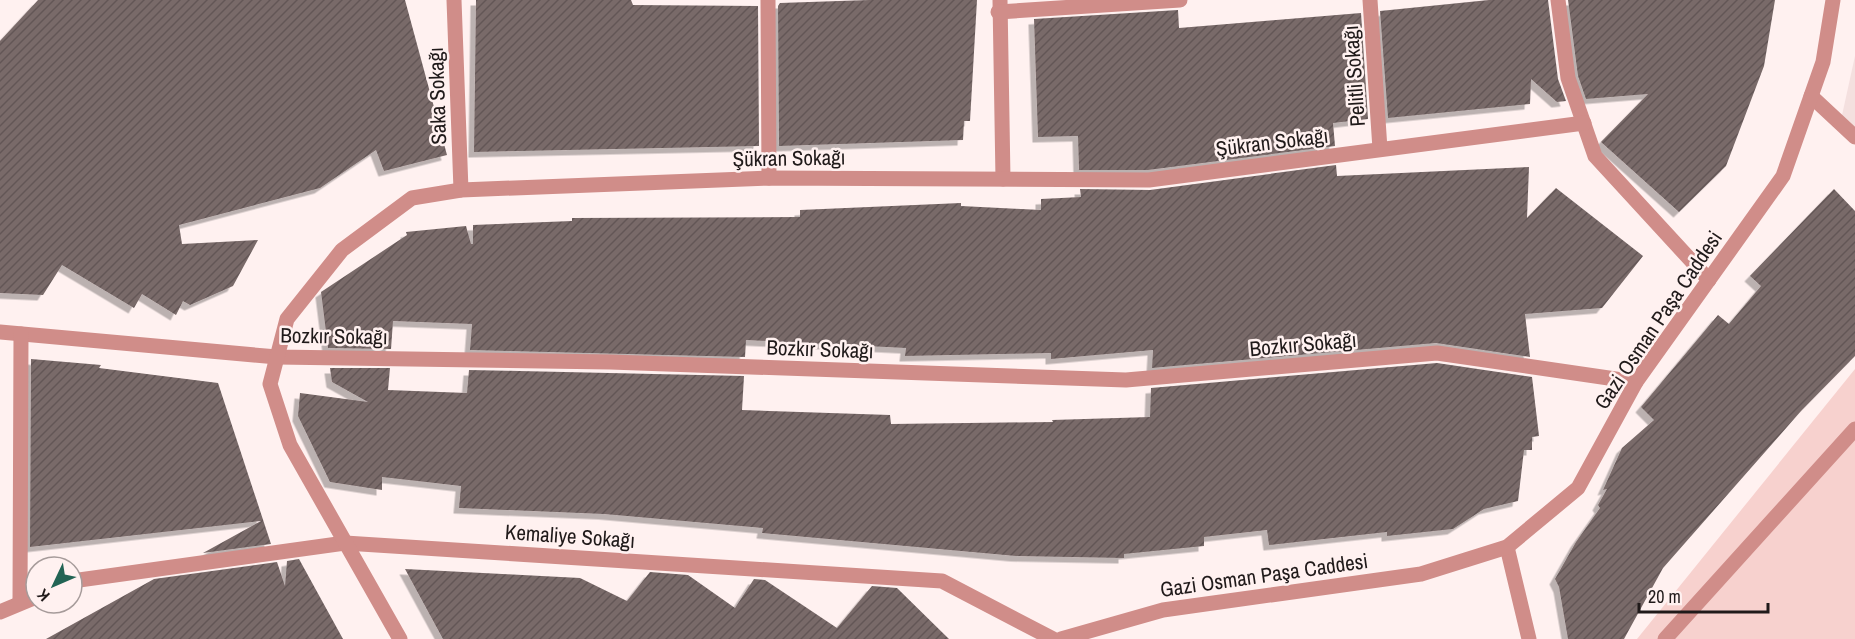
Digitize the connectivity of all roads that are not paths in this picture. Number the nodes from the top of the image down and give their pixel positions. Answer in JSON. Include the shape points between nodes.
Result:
{"nodes":[{"id":1,"x":454,"y":0,"type":"edge"},
{"id":2,"x":768,"y":0,"type":"edge"},
{"id":3,"x":1180,"y":0,"type":"edge"},
{"id":4,"x":1370,"y":0,"type":"edge"},
{"id":5,"x":1558,"y":0,"type":"edge"},
{"id":6,"x":1833,"y":0,"type":"edge"},
{"id":7,"x":999,"y":6,"type":"edge"},
{"id":8,"x":1811,"y":96,"type":"junction"},
{"id":9,"x":1584,"y":123,"type":"junction"},
{"id":10,"x":1855,"y":137,"type":"edge"},
{"id":11,"x":1380,"y":149,"type":"junction"},
{"id":12,"x":768,"y":178,"type":"junction"},
{"id":13,"x":1004,"y":179,"type":"junction"},
{"id":14,"x":461,"y":190,"type":"junction"},
{"id":15,"x":1709,"y":280,"type":"junction"},
{"id":16,"x":0,"y":332,"type":"edge"},
{"id":17,"x":21,"y":334,"type":"junction"},
{"id":18,"x":278,"y":357,"type":"junction"},
{"id":19,"x":1636,"y":382,"type":"junction"},
{"id":20,"x":1855,"y":429,"type":"edge"},
{"id":21,"x":345,"y":543,"type":"junction"},
{"id":22,"x":1507,"y":547,"type":"junction"},
{"id":23,"x":84,"y":579,"type":"edge"},
{"id":24,"x":24,"y":602,"type":"edge"},
{"id":25,"x":21,"y":603,"type":"junction"},
{"id":26,"x":0,"y":612,"type":"edge"},
{"id":27,"x":400,"y":639,"type":"edge"},
{"id":28,"x":1053,"y":639,"type":"edge"},
{"id":29,"x":1061,"y":639,"type":"edge"},
{"id":30,"x":1529,"y":639,"type":"edge"},
{"id":31,"x":1665,"y":639,"type":"edge"}],
"edges":[{"from":1,"to":14,"type":"street","name":"Saka Sokağı"},
{"from":2,"to":12,"type":"street"},
{"from":3,"to":7,"type":"street"},
{"from":4,"to":11,"type":"street","name":"Pelitli Sokağı"},
{"from":5,"to":9,"type":"street","via":[[1568,78]]},
{"from":6,"to":8,"type":"street","name":"Gazi Osman Paşa Caddesi","via":[[1823,62]]},
{"from":7,"to":13,"type":"street"},
{"from":8,"to":10,"type":"street"},
{"from":8,"to":15,"type":"street","name":"Gazi Osman Paşa Caddesi","via":[[1783,176]]},
{"from":9,"to":11,"type":"street","name":"Şükran Sokağı"},
{"from":9,"to":15,"type":"street","via":[[1595,156]]},
{"from":11,"to":13,"type":"street","name":"Şükran Sokağı","via":[[1149,180]]},
{"from":12,"to":13,"type":"street","name":"Şükran Sokağı"},
{"from":12,"to":14,"type":"street","name":"Şükran Sokağı"},
{"from":14,"to":18,"type":"street","name":"Şükran Sokağı","via":[[412,198],[342,250],[287,319]]},
{"from":15,"to":19,"type":"street","name":"Gazi Osman Paşa Caddesi"},
{"from":16,"to":17,"type":"street","name":"Bozkır Sokağı"},
{"from":17,"to":18,"type":"street","name":"Bozkır Sokağı"},
{"from":17,"to":25,"type":"street"},
{"from":18,"to":19,"type":"street","name":"Bozkır Sokağı","via":[[610,362],[1126,380],[1437,353]]},
{"from":18,"to":21,"type":"street","name":"Şükran Sokağı","via":[[270,384],[290,446]]},
{"from":19,"to":22,"type":"street","name":"Gazi Osman Paşa Caddesi","via":[[1578,488]]},
{"from":20,"to":31,"type":"street"},
{"from":21,"to":23,"type":"street","name":"Kemaliye Sokağı"},
{"from":21,"to":27,"type":"street","name":"Şükran Sokağı"},
{"from":21,"to":28,"type":"street","name":"Kemaliye Sokağı","via":[[942,581]]},
{"from":22,"to":29,"type":"street","name":"Gazi Osman Paşa Caddesi","via":[[1421,574],[1163,610]]},
{"from":22,"to":30,"type":"street"},
{"from":24,"to":25,"type":"street"},
{"from":25,"to":26,"type":"street"}]}
